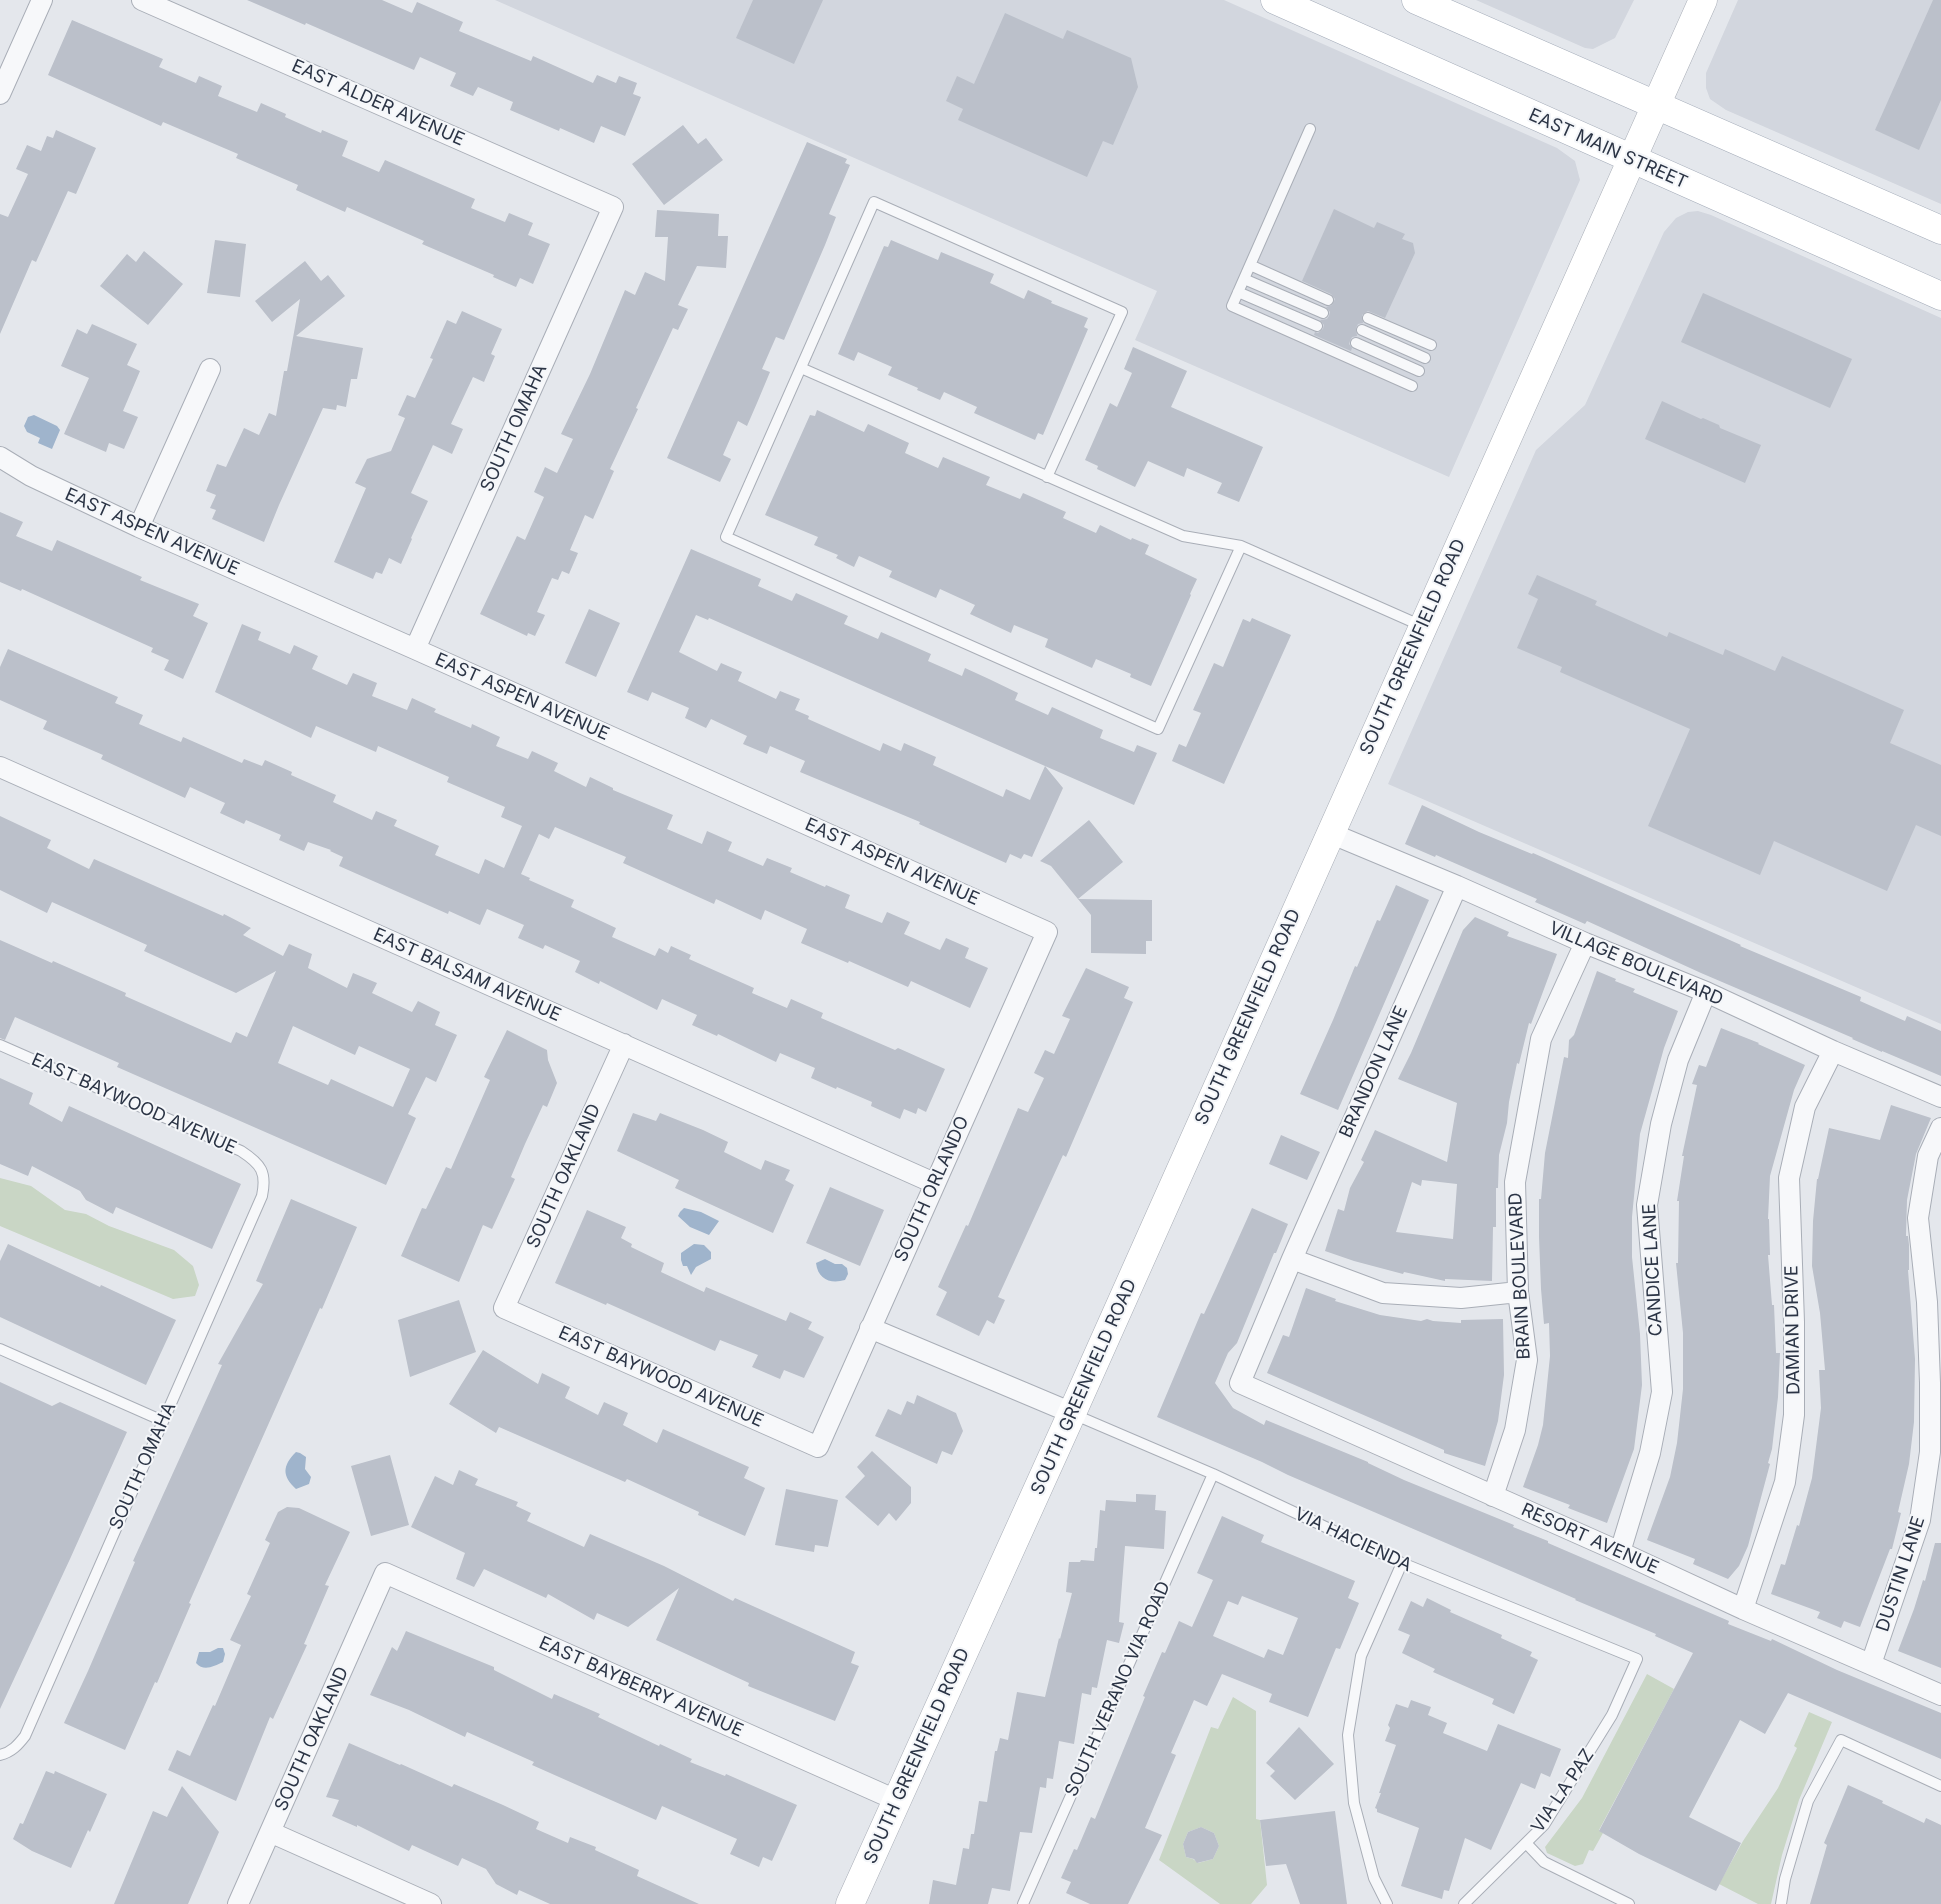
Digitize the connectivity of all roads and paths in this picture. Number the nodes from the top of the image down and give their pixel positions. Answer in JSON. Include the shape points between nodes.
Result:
{"nodes":[{"id":1,"x":42,"y":0,"type":"edge"},
{"id":2,"x":142,"y":0,"type":"edge"},
{"id":3,"x":1275,"y":0,"type":"edge"},
{"id":4,"x":1416,"y":0,"type":"edge"},
{"id":5,"x":1703,"y":0,"type":"edge"},
{"id":6,"x":0,"y":94,"type":"edge"},
{"id":7,"x":1650,"y":117,"type":"junction"},
{"id":8,"x":1310,"y":129,"type":"dead end"},
{"id":9,"x":1631,"y":159,"type":"junction"},
{"id":10,"x":613,"y":207,"type":"joint"},
{"id":11,"x":1941,"y":230,"type":"edge"},
{"id":12,"x":1250,"y":266,"type":"junction"},
{"id":13,"x":1244,"y":279,"type":"junction"},
{"id":14,"x":1238,"y":292,"type":"junction"},
{"id":15,"x":1941,"y":296,"type":"edge"},
{"id":16,"x":1328,"y":300,"type":"dead end"},
{"id":17,"x":1323,"y":313,"type":"dead end"},
{"id":18,"x":1368,"y":318,"type":"dead end"},
{"id":19,"x":1317,"y":326,"type":"dead end"},
{"id":20,"x":1362,"y":330,"type":"dead end"},
{"id":21,"x":1356,"y":343,"type":"dead end"},
{"id":22,"x":1431,"y":345,"type":"dead end"},
{"id":23,"x":1425,"y":358,"type":"dead end"},
{"id":24,"x":801,"y":368,"type":"junction"},
{"id":25,"x":210,"y":369,"type":"dead end"},
{"id":26,"x":1419,"y":370,"type":"dead end"},
{"id":27,"x":1412,"y":386,"type":"dead end"},
{"id":28,"x":0,"y":457,"type":"edge"},
{"id":29,"x":1047,"y":476,"type":"junction"},
{"id":30,"x":139,"y":527,"type":"junction"},
{"id":31,"x":1241,"y":546,"type":"junction"},
{"id":32,"x":1422,"y":626,"type":"junction"},
{"id":33,"x":415,"y":648,"type":"junction"},
{"id":34,"x":0,"y":767,"type":"edge"},
{"id":35,"x":1330,"y":832,"type":"junction"},
{"id":36,"x":1457,"y":886,"type":"junction"},
{"id":37,"x":1047,"y":932,"type":"joint"},
{"id":38,"x":1585,"y":943,"type":"junction"},
{"id":39,"x":1706,"y":992,"type":"junction"},
{"id":40,"x":624,"y":1044,"type":"junction"},
{"id":41,"x":0,"y":1045,"type":"edge"},
{"id":42,"x":1832,"y":1051,"type":"junction"},
{"id":43,"x":1941,"y":1097,"type":"edge"},
{"id":44,"x":1941,"y":1128,"type":"edge"},
{"id":45,"x":262,"y":1170,"type":"joint"},
{"id":46,"x":934,"y":1183,"type":"junction"},
{"id":47,"x":1292,"y":1259,"type":"junction"},
{"id":48,"x":1518,"y":1292,"type":"junction"},
{"id":49,"x":1934,"y":1301,"type":"edge"},
{"id":50,"x":504,"y":1308,"type":"joint"},
{"id":51,"x":870,"y":1328,"type":"junction"},
{"id":52,"x":0,"y":1349,"type":"edge"},
{"id":53,"x":1240,"y":1383,"type":"joint"},
{"id":54,"x":1072,"y":1413,"type":"junction"},
{"id":55,"x":163,"y":1421,"type":"junction"},
{"id":56,"x":818,"y":1447,"type":"joint"},
{"id":57,"x":1213,"y":1474,"type":"junction"},
{"id":58,"x":1493,"y":1496,"type":"junction"},
{"id":59,"x":1620,"y":1552,"type":"junction"},
{"id":60,"x":1402,"y":1563,"type":"junction"},
{"id":61,"x":385,"y":1574,"type":"joint"},
{"id":62,"x":1743,"y":1609,"type":"junction"},
{"id":63,"x":1637,"y":1659,"type":"joint"},
{"id":64,"x":1871,"y":1664,"type":"junction"},
{"id":65,"x":1941,"y":1695,"type":"edge"},
{"id":66,"x":3,"y":1754,"type":"edge"},
{"id":67,"x":1941,"y":1786,"type":"edge"},
{"id":68,"x":896,"y":1800,"type":"junction"},
{"id":69,"x":270,"y":1832,"type":"junction"},
{"id":70,"x":1526,"y":1843,"type":"junction"},
{"id":71,"x":238,"y":1904,"type":"edge"},
{"id":72,"x":431,"y":1904,"type":"edge"},
{"id":73,"x":850,"y":1904,"type":"edge"},
{"id":74,"x":1024,"y":1904,"type":"edge"},
{"id":75,"x":1388,"y":1904,"type":"edge"},
{"id":76,"x":1464,"y":1904,"type":"edge"},
{"id":77,"x":1629,"y":1904,"type":"edge"},
{"id":78,"x":1781,"y":1904,"type":"edge"}],
"edges":[{"from":1,"to":6,"type":"street"},
{"from":2,"to":10,"type":"street","name":"EAST ALDER AVENUE"},
{"from":3,"to":9,"type":"main road","name":"EAST MAIN STREET"},
{"from":4,"to":7,"type":"main road"},
{"from":5,"to":7,"type":"main road","name":"SOUTH GREENFIELD ROAD"},
{"from":7,"to":9,"type":"main road","name":"SOUTH GREENFIELD ROAD"},
{"from":7,"to":11,"type":"main road"},
{"from":8,"to":12,"type":"lane"},
{"from":9,"to":15,"type":"main road","name":"EAST MAIN STREET"},
{"from":9,"to":32,"type":"main road","name":"SOUTH GREENFIELD ROAD"},
{"from":10,"to":33,"type":"street","name":"SOUTH OMAHA"},
{"from":12,"to":13,"type":"lane"},
{"from":12,"to":16,"type":"lane"},
{"from":13,"to":14,"type":"lane"},
{"from":13,"to":17,"type":"lane"},
{"from":14,"to":19,"type":"lane"},
{"from":14,"to":27,"type":"lane","via":[[1232,306]]},
{"from":18,"to":22,"type":"lane"},
{"from":20,"to":23,"type":"lane"},
{"from":21,"to":26,"type":"lane"},
{"from":24,"to":29,"type":"lane"},
{"from":24,"to":29,"type":"lane","via":[[874,202],[1122,312]]},
{"from":24,"to":31,"type":"lane","via":[[726,537],[1158,729]]},
{"from":25,"to":30,"type":"street"},
{"from":28,"to":30,"type":"street","name":"EAST ASPEN AVENUE","via":[[31,476]]},
{"from":29,"to":31,"type":"lane","via":[[1183,536]]},
{"from":30,"to":33,"type":"street","name":"EAST ASPEN AVENUE"},
{"from":31,"to":32,"type":"lane"},
{"from":32,"to":35,"type":"main road","name":"SOUTH GREENFIELD ROAD"},
{"from":33,"to":37,"type":"street","name":"EAST ASPEN AVENUE"},
{"from":34,"to":40,"type":"street","name":"EAST BALSAM AVENUE"},
{"from":35,"to":36,"type":"street","name":"VILLAGE BOULEVARD"},
{"from":35,"to":54,"type":"main road","name":"SOUTH GREENFIELD ROAD"},
{"from":36,"to":38,"type":"street","name":"VILLAGE BOULEVARD"},
{"from":36,"to":47,"type":"street","name":"BRANDON LANE"},
{"from":37,"to":46,"type":"street","name":"SOUTH ORLANDO"},
{"from":38,"to":39,"type":"street","name":"VILLAGE BOULEVARD"},
{"from":38,"to":48,"type":"street","name":"BRAIN BOULEVARD","via":[[1541,1038],[1515,1182]]},
{"from":39,"to":42,"type":"street","name":"VILLAGE BOULEVARD"},
{"from":39,"to":59,"type":"street","name":"CANDICE LANE","via":[[1678,1060],[1661,1124],[1647,1205],[1662,1392],[1650,1453]]},
{"from":40,"to":46,"type":"street","name":"EAST BALSAM AVENUE"},
{"from":40,"to":50,"type":"street","name":"SOUTH OAKLAND"},
{"from":41,"to":45,"type":"lane","name":"EAST BAYWOOD AVENUE","via":[[240,1151]]},
{"from":42,"to":43,"type":"street","name":"VILLAGE BOULEVARD"},
{"from":42,"to":62,"type":"street","name":"DAMIAN DRIVE","via":[[1806,1107],[1789,1178],[1794,1415],[1785,1482]]},
{"from":44,"to":49,"type":"street","name":"DUSTIN LANE","via":[[1928,1156],[1918,1218]]},
{"from":45,"to":55,"type":"lane","name":"SOUTH OMAHA","via":[[262,1196]]},
{"from":46,"to":51,"type":"street","name":"SOUTH ORLANDO"},
{"from":47,"to":48,"type":"street","via":[[1384,1293],[1461,1298]]},
{"from":47,"to":53,"type":"street","name":"BRANDON LANE"},
{"from":48,"to":58,"type":"street","name":"BRAIN BOULEVARD","via":[[1527,1360],[1515,1430]]},
{"from":49,"to":64,"type":"street","name":"DUSTIN LANE","via":[[1930,1452],[1920,1520]]},
{"from":50,"to":56,"type":"street","name":"EAST BAYWOOD AVENUE"},
{"from":51,"to":54,"type":"street"},
{"from":51,"to":56,"type":"street","name":"SOUTH ORLANDO"},
{"from":52,"to":55,"type":"lane"},
{"from":53,"to":58,"type":"street","name":"RESORT AVENUE"},
{"from":54,"to":57,"type":"lane","name":"VIA HACIENDA"},
{"from":54,"to":68,"type":"main road","name":"SOUTH GREENFIELD ROAD"},
{"from":55,"to":66,"type":"lane","name":"SOUTH OMAHA","via":[[24,1736],[16,1747]]},
{"from":57,"to":60,"type":"lane","name":"VIA HACIENDA"},
{"from":57,"to":74,"type":"lane","name":"SOUTH VERANO VIA ROAD"},
{"from":58,"to":59,"type":"street","name":"RESORT AVENUE"},
{"from":59,"to":62,"type":"street","name":"RESORT AVENUE"},
{"from":60,"to":63,"type":"lane","name":"VIA HACIENDA"},
{"from":60,"to":75,"type":"lane","via":[[1361,1656],[1348,1735],[1354,1803],[1374,1878]]},
{"from":61,"to":68,"type":"street","name":"EAST BAYBERRY AVENUE"},
{"from":61,"to":69,"type":"street","name":"SOUTH OAKLAND"},
{"from":62,"to":64,"type":"street","name":"RESORT AVENUE"},
{"from":63,"to":70,"type":"lane","name":"VIA LA PAZ","via":[[1612,1716],[1544,1826]]},
{"from":64,"to":65,"type":"street","name":"RESORT AVENUE"},
{"from":67,"to":78,"type":"lane","via":[[1842,1740],[1808,1801]]},
{"from":68,"to":73,"type":"main road","name":"SOUTH GREENFIELD ROAD"},
{"from":69,"to":71,"type":"street","name":"SOUTH OAKLAND"},
{"from":69,"to":72,"type":"street"},
{"from":70,"to":76,"type":"lane","name":"VIA LA PAZ"},
{"from":70,"to":77,"type":"lane","via":[[1544,1862]]}]}
